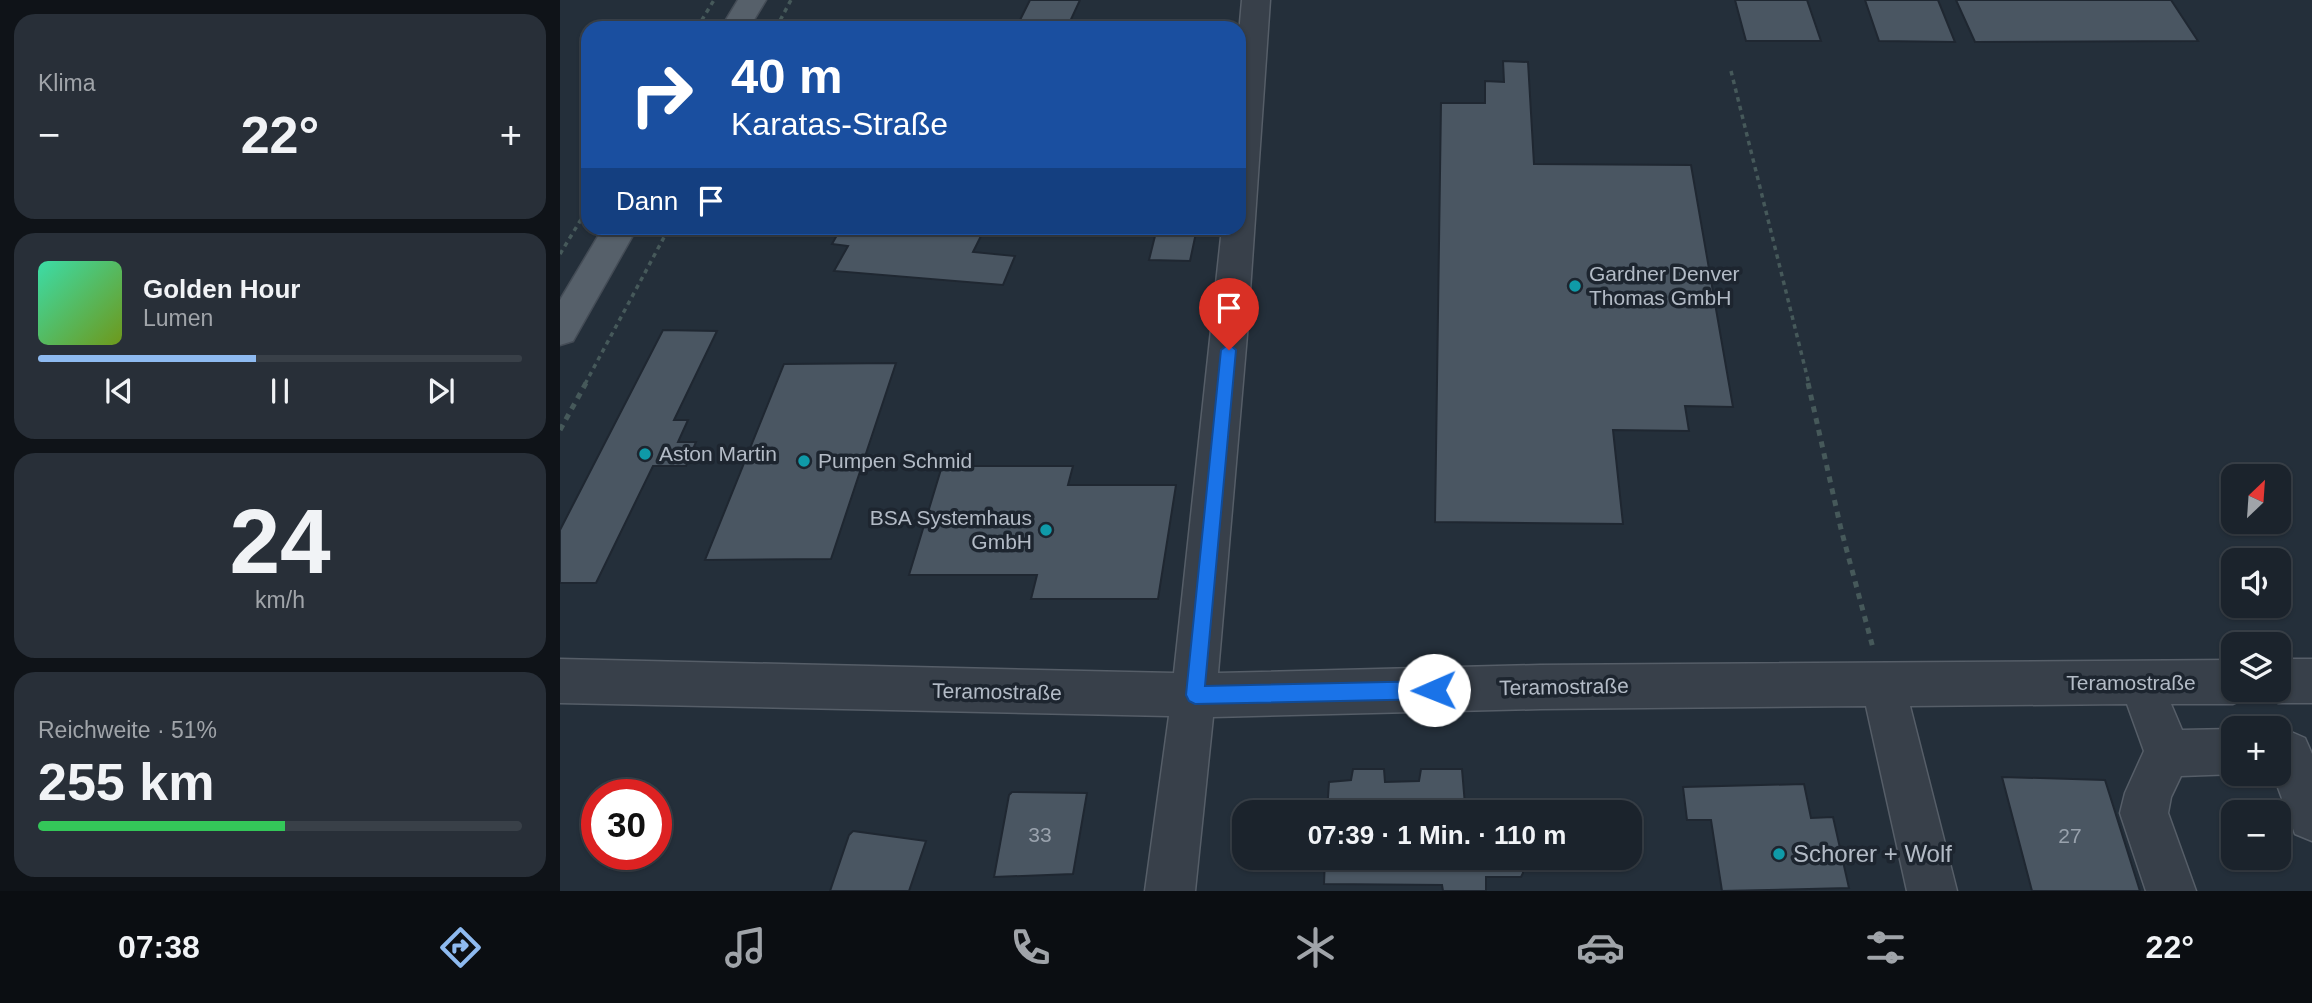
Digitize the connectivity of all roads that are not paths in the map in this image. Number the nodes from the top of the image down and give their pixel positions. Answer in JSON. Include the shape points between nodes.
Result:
{"nodes":[{"id":1,"x":752,"y":0,"type":"edge"},
{"id":2,"x":1256,"y":0,"type":"edge"},
{"id":3,"x":739,"y":21,"type":"edge"},
{"id":4,"x":1246,"y":135,"type":"edge"},
{"id":5,"x":616,"y":235,"type":"edge"},
{"id":6,"x":1239,"y":235,"type":"edge"},
{"id":7,"x":560,"y":331,"type":"edge"},
{"id":8,"x":560,"y":681,"type":"edge"},
{"id":9,"x":2291,"y":681,"type":"edge"},
{"id":10,"x":2312,"y":681,"type":"edge"},
{"id":11,"x":2140,"y":682,"type":"junction"},
{"id":12,"x":2221,"y":682,"type":"edge"},
{"id":13,"x":1883,"y":685,"type":"junction"},
{"id":14,"x":1195,"y":695,"type":"junction"},
{"id":15,"x":2221,"y":752,"type":"edge"},
{"id":16,"x":2168,"y":753,"type":"junction"},
{"id":17,"x":2293,"y":754,"type":"edge"},
{"id":18,"x":2312,"y":817,"type":"edge"},
{"id":19,"x":1170,"y":891,"type":"edge"},
{"id":20,"x":1932,"y":891,"type":"edge"},
{"id":21,"x":2171,"y":891,"type":"edge"}],
"edges":[{"from":1,"to":3,"type":"main road"},
{"from":2,"to":4,"type":"street"},
{"from":5,"to":7,"type":"main road"},
{"from":6,"to":14,"type":"street"},
{"from":8,"to":14,"type":"street","name":"Teramostraße"},
{"from":9,"to":10,"type":"street"},
{"from":11,"to":12,"type":"street","name":"Teramostraße"},
{"from":11,"to":13,"type":"street","name":"Teramostraße"},
{"from":11,"to":16,"type":"street"},
{"from":13,"to":14,"type":"street","name":"Teramostraße"},
{"from":13,"to":20,"type":"street"},
{"from":14,"to":19,"type":"street"},
{"from":15,"to":16,"type":"street"},
{"from":16,"to":21,"type":"street","via":[[2148,793],[2144,813]]},
{"from":17,"to":18,"type":"street"}]}
